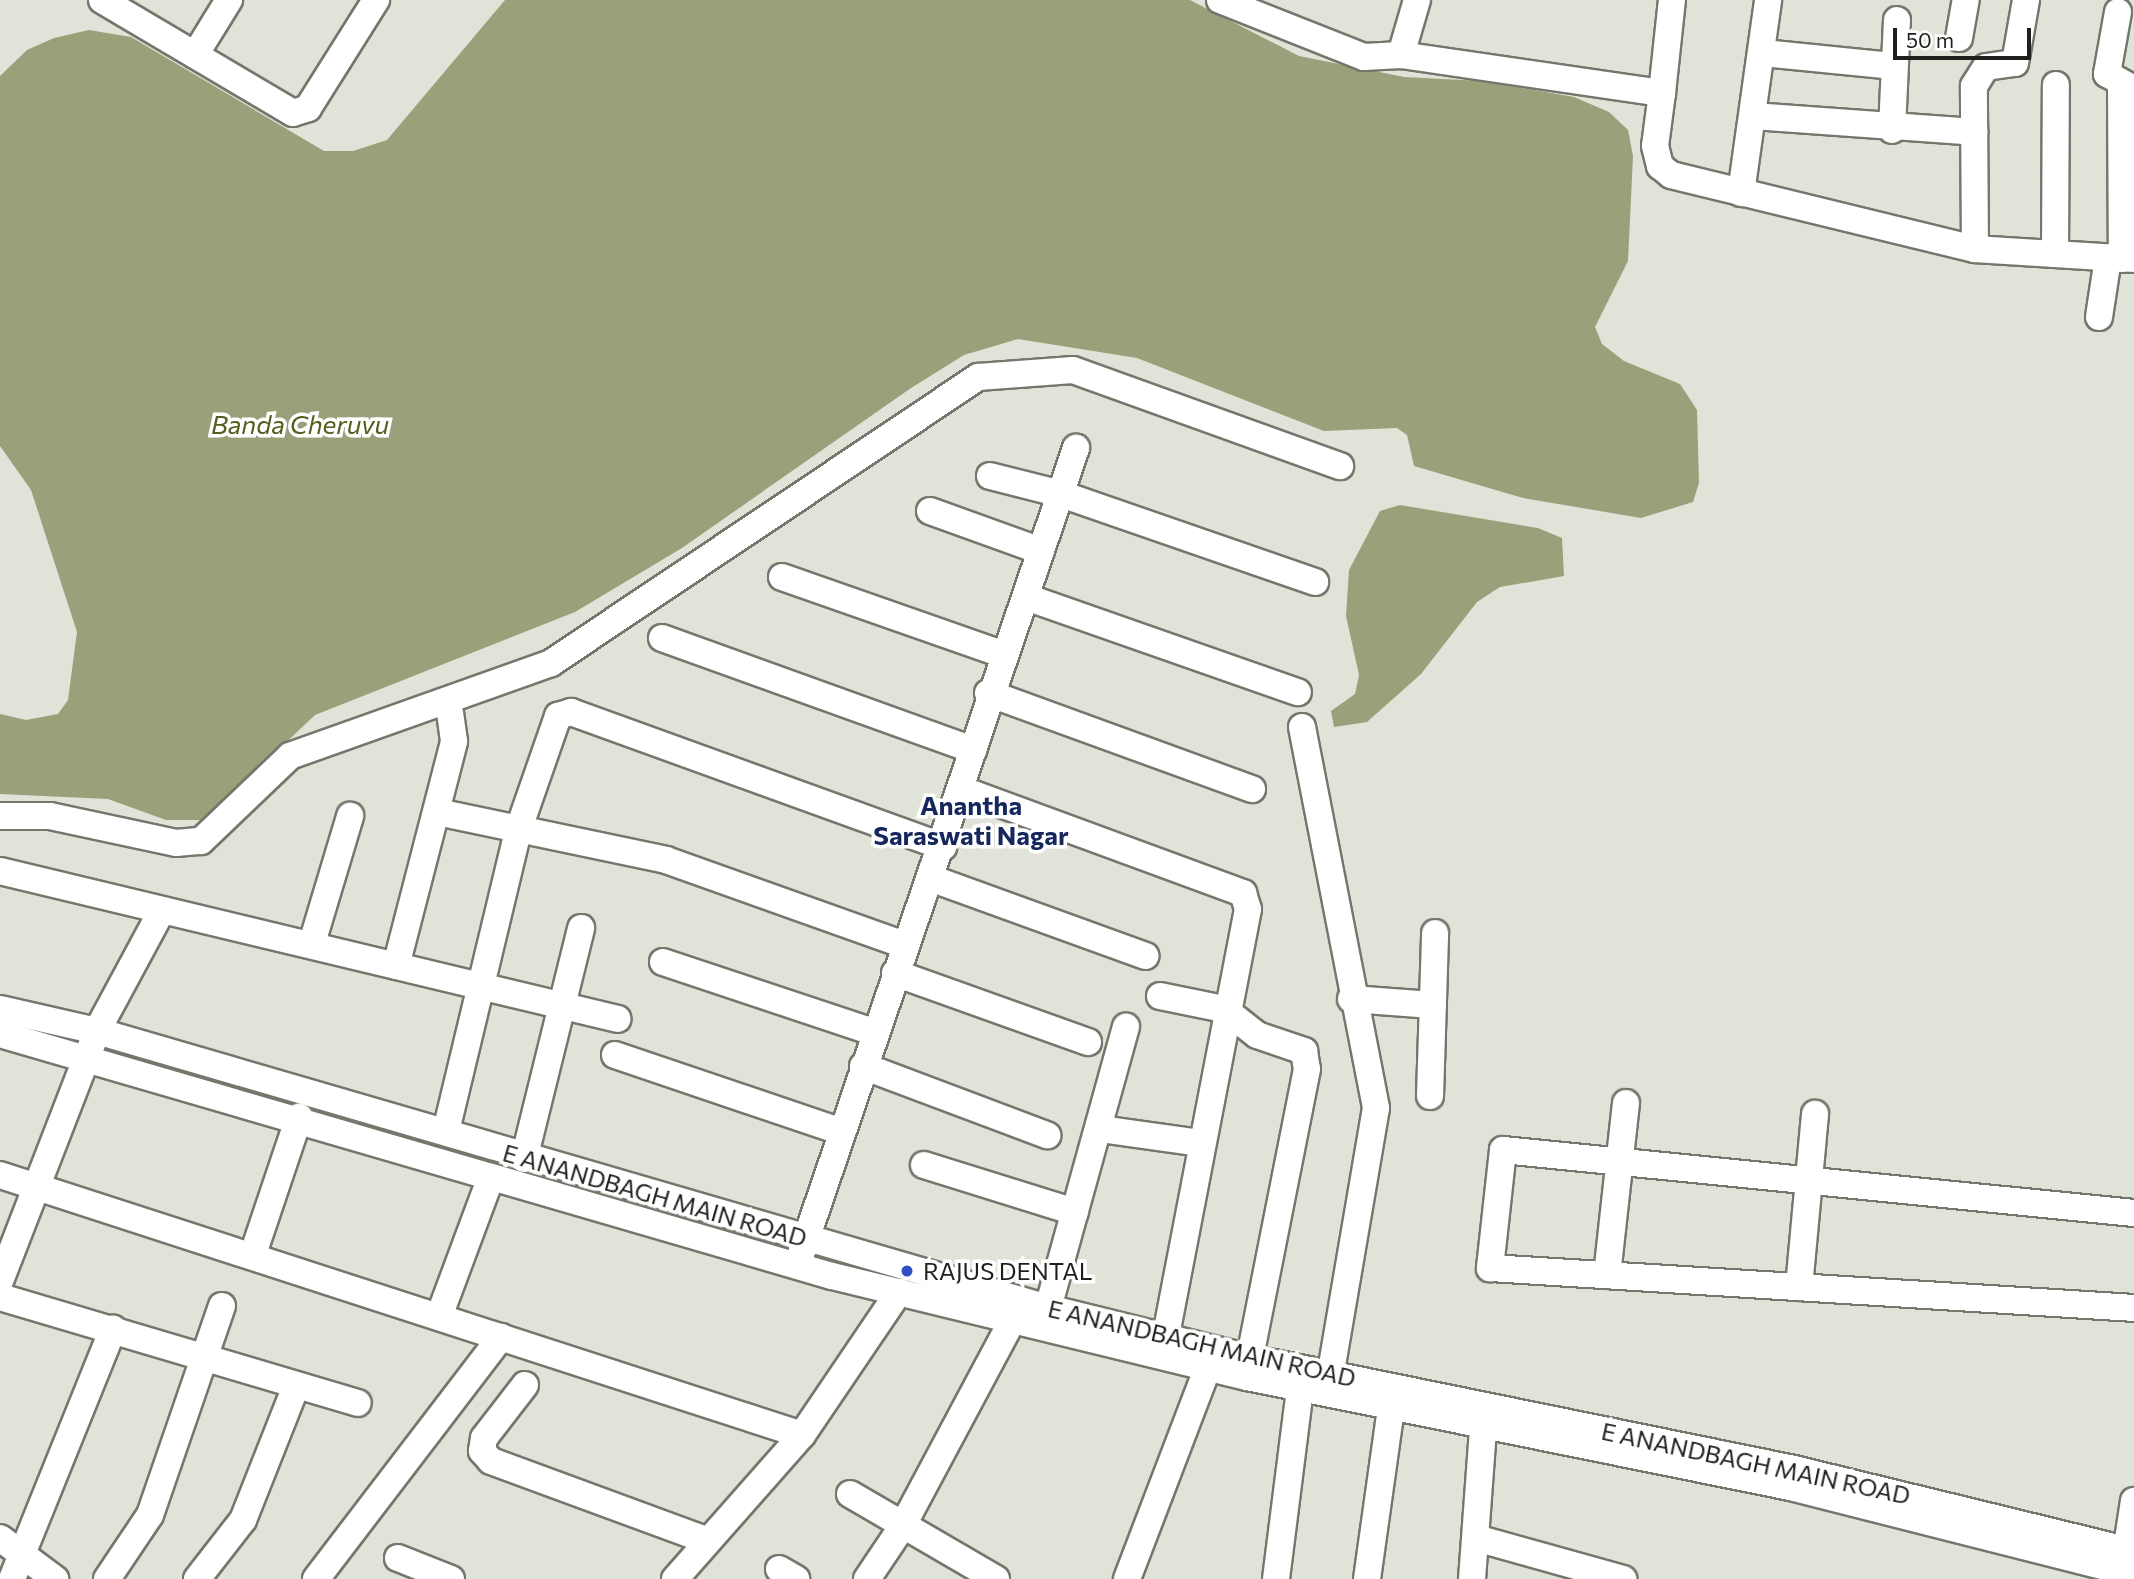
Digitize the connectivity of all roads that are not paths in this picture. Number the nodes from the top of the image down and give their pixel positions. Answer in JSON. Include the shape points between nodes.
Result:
{"nodes":[{"id":1,"x":102,"y":0,"type":"edge"},
{"id":2,"x":229,"y":0,"type":"edge"},
{"id":3,"x":376,"y":0,"type":"edge"},
{"id":4,"x":1220,"y":0,"type":"edge"},
{"id":5,"x":1672,"y":0,"type":"edge"},
{"id":6,"x":1768,"y":0,"type":"edge"},
{"id":7,"x":1966,"y":0,"type":"edge"},
{"id":8,"x":2026,"y":0,"type":"edge"},
{"id":9,"x":1412,"y":2,"type":"edge"},
{"id":10,"x":2118,"y":12,"type":"dead end"},
{"id":11,"x":1897,"y":20,"type":"dead end"},
{"id":12,"x":1959,"y":38,"type":"dead end"},
{"id":13,"x":1763,"y":53,"type":"junction"},
{"id":14,"x":195,"y":55,"type":"junction"},
{"id":15,"x":1401,"y":55,"type":"junction"},
{"id":16,"x":1894,"y":66,"type":"junction"},
{"id":17,"x":2056,"y":85,"type":"dead end"},
{"id":18,"x":2127,"y":87,"type":"edge"},
{"id":19,"x":1662,"y":93,"type":"junction"},
{"id":20,"x":1753,"y":116,"type":"junction"},
{"id":21,"x":1892,"y":131,"type":"junction"},
{"id":22,"x":1974,"y":132,"type":"junction"},
{"id":23,"x":1741,"y":193,"type":"junction"},
{"id":24,"x":1975,"y":249,"type":"junction"},
{"id":25,"x":2055,"y":254,"type":"junction"},
{"id":26,"x":2121,"y":259,"type":"edge"},
{"id":27,"x":2099,"y":317,"type":"dead end"},
{"id":28,"x":1076,"y":448,"type":"dead end"},
{"id":29,"x":1340,"y":466,"type":"dead end"},
{"id":30,"x":990,"y":476,"type":"dead end"},
{"id":31,"x":1061,"y":494,"type":"junction"},
{"id":32,"x":930,"y":511,"type":"dead end"},
{"id":33,"x":1041,"y":551,"type":"junction"},
{"id":34,"x":782,"y":577,"type":"dead end"},
{"id":35,"x":1315,"y":582,"type":"dead end"},
{"id":36,"x":1026,"y":597,"type":"junction"},
{"id":37,"x":662,"y":638,"type":"dead end"},
{"id":38,"x":1002,"y":654,"type":"junction"},
{"id":39,"x":1298,"y":692,"type":"dead end"},
{"id":40,"x":988,"y":693,"type":"junction"},
{"id":41,"x":450,"y":713,"type":"dead end"},
{"id":42,"x":1302,"y":727,"type":"dead end"},
{"id":43,"x":973,"y":750,"type":"junction"},
{"id":44,"x":960,"y":789,"type":"junction"},
{"id":45,"x":1252,"y":789,"type":"dead end"},
{"id":46,"x":437,"y":812,"type":"junction"},
{"id":47,"x":0,"y":816,"type":"edge"},
{"id":48,"x":350,"y":816,"type":"dead end"},
{"id":49,"x":518,"y":831,"type":"junction"},
{"id":50,"x":943,"y":847,"type":"junction"},
{"id":51,"x":0,"y":871,"type":"edge"},
{"id":52,"x":933,"y":879,"type":"junction"},
{"id":53,"x":161,"y":912,"type":"junction"},
{"id":54,"x":581,"y":928,"type":"dead end"},
{"id":55,"x":1435,"y":933,"type":"dead end"},
{"id":56,"x":312,"y":943,"type":"junction"},
{"id":57,"x":905,"y":945,"type":"junction"},
{"id":58,"x":1146,"y":956,"type":"dead end"},
{"id":59,"x":663,"y":962,"type":"dead end"},
{"id":60,"x":396,"y":966,"type":"junction"},
{"id":61,"x":895,"y":973,"type":"junction"},
{"id":62,"x":477,"y":986,"type":"junction"},
{"id":63,"x":1160,"y":996,"type":"dead end"},
{"id":64,"x":1351,"y":999,"type":"junction"},
{"id":65,"x":1433,"y":1005,"type":"junction"},
{"id":66,"x":563,"y":1006,"type":"junction"},
{"id":67,"x":0,"y":1009,"type":"edge"},
{"id":68,"x":1224,"y":1009,"type":"junction"},
{"id":69,"x":618,"y":1019,"type":"dead end"},
{"id":70,"x":1126,"y":1027,"type":"dead end"},
{"id":71,"x":97,"y":1031,"type":"junction"},
{"id":72,"x":874,"y":1032,"type":"junction"},
{"id":73,"x":0,"y":1034,"type":"edge"},
{"id":74,"x":1088,"y":1042,"type":"dead end"},
{"id":75,"x":615,"y":1055,"type":"dead end"},
{"id":76,"x":88,"y":1058,"type":"junction"},
{"id":77,"x":863,"y":1066,"type":"junction"},
{"id":78,"x":1430,"y":1096,"type":"dead end"},
{"id":79,"x":1626,"y":1103,"type":"dead end"},
{"id":80,"x":1815,"y":1114,"type":"dead end"},
{"id":81,"x":299,"y":1117,"type":"junction"},
{"id":82,"x":1100,"y":1129,"type":"junction"},
{"id":83,"x":446,"y":1131,"type":"junction"},
{"id":84,"x":841,"y":1131,"type":"junction"},
{"id":85,"x":1047,"y":1135,"type":"dead end"},
{"id":86,"x":1201,"y":1143,"type":"junction"},
{"id":87,"x":524,"y":1158,"type":"junction"},
{"id":88,"x":1619,"y":1161,"type":"junction"},
{"id":89,"x":923,"y":1165,"type":"dead end"},
{"id":90,"x":0,"y":1175,"type":"edge"},
{"id":91,"x":491,"y":1177,"type":"junction"},
{"id":92,"x":1810,"y":1181,"type":"junction"},
{"id":93,"x":37,"y":1185,"type":"junction"},
{"id":94,"x":1075,"y":1212,"type":"junction"},
{"id":95,"x":2134,"y":1213,"type":"edge"},
{"id":96,"x":806,"y":1239,"type":"junction"},
{"id":97,"x":253,"y":1254,"type":"junction"},
{"id":98,"x":797,"y":1267,"type":"junction"},
{"id":99,"x":1607,"y":1275,"type":"junction"},
{"id":100,"x":0,"y":1281,"type":"edge"},
{"id":101,"x":1799,"y":1287,"type":"junction"},
{"id":102,"x":899,"y":1292,"type":"junction"},
{"id":103,"x":0,"y":1297,"type":"edge"},
{"id":104,"x":222,"y":1306,"type":"dead end"},
{"id":105,"x":1048,"y":1308,"type":"junction"},
{"id":106,"x":2134,"y":1308,"type":"edge"},
{"id":107,"x":1018,"y":1311,"type":"junction"},
{"id":108,"x":440,"y":1314,"type":"junction"},
{"id":109,"x":113,"y":1329,"type":"junction"},
{"id":110,"x":1166,"y":1335,"type":"junction"},
{"id":111,"x":501,"y":1337,"type":"junction"},
{"id":112,"x":1250,"y":1358,"type":"junction"},
{"id":113,"x":207,"y":1360,"type":"junction"},
{"id":114,"x":1208,"y":1367,"type":"junction"},
{"id":115,"x":1329,"y":1384,"type":"junction"},
{"id":116,"x":525,"y":1385,"type":"dead end"},
{"id":117,"x":296,"y":1386,"type":"junction"},
{"id":118,"x":1300,"y":1388,"type":"junction"},
{"id":119,"x":358,"y":1403,"type":"dead end"},
{"id":120,"x":1391,"y":1408,"type":"junction"},
{"id":121,"x":1483,"y":1429,"type":"junction"},
{"id":122,"x":803,"y":1435,"type":"junction"},
{"id":123,"x":850,"y":1494,"type":"dead end"},
{"id":124,"x":2134,"y":1500,"type":"edge"},
{"id":125,"x":902,"y":1527,"type":"junction"},
{"id":126,"x":0,"y":1538,"type":"edge"},
{"id":127,"x":1476,"y":1538,"type":"junction"},
{"id":128,"x":708,"y":1541,"type":"junction"},
{"id":129,"x":24,"y":1555,"type":"junction"},
{"id":130,"x":398,"y":1559,"type":"dead end"},
{"id":131,"x":2130,"y":1561,"type":"edge"},
{"id":132,"x":2065,"y":1568,"type":"edge"},
{"id":133,"x":12,"y":1579,"type":"edge"},
{"id":134,"x":55,"y":1579,"type":"edge"},
{"id":135,"x":107,"y":1579,"type":"edge"},
{"id":136,"x":197,"y":1579,"type":"edge"},
{"id":137,"x":316,"y":1579,"type":"edge"},
{"id":138,"x":451,"y":1579,"type":"edge"},
{"id":139,"x":675,"y":1579,"type":"edge"},
{"id":140,"x":867,"y":1579,"type":"edge"},
{"id":141,"x":996,"y":1579,"type":"edge"},
{"id":142,"x":1126,"y":1579,"type":"edge"},
{"id":143,"x":1276,"y":1579,"type":"edge"},
{"id":144,"x":1367,"y":1579,"type":"edge"},
{"id":145,"x":1472,"y":1579,"type":"edge"},
{"id":146,"x":1623,"y":1579,"type":"edge"}],
"edges":[{"from":1,"to":14,"type":"street"},
{"from":2,"to":14,"type":"street"},
{"from":3,"to":14,"type":"street","via":[[308,108],[293,113]]},
{"from":4,"to":15,"type":"street","via":[[1364,57]]},
{"from":5,"to":19,"type":"street"},
{"from":6,"to":13,"type":"street"},
{"from":7,"to":12,"type":"street"},
{"from":8,"to":22,"type":"street","via":[[2015,62],[1986,67],[1974,86]]},
{"from":9,"to":15,"type":"street"},
{"from":10,"to":18,"type":"street","via":[[2107,74]]},
{"from":11,"to":16,"type":"street"},
{"from":13,"to":16,"type":"street"},
{"from":13,"to":20,"type":"street"},
{"from":15,"to":19,"type":"street"},
{"from":16,"to":21,"type":"street"},
{"from":17,"to":25,"type":"street"},
{"from":18,"to":26,"type":"street"},
{"from":19,"to":23,"type":"street","via":[[1655,146],[1660,166]]},
{"from":20,"to":21,"type":"street"},
{"from":20,"to":23,"type":"street"},
{"from":21,"to":22,"type":"street"},
{"from":22,"to":24,"type":"street"},
{"from":23,"to":24,"type":"street"},
{"from":24,"to":25,"type":"street"},
{"from":25,"to":26,"type":"street"},
{"from":26,"to":27,"type":"street"},
{"from":28,"to":31,"type":"street"},
{"from":29,"to":47,"type":"street","via":[[1073,370],[978,377],[551,663],[290,755],[201,841],[176,843],[50,816]]},
{"from":30,"to":31,"type":"street"},
{"from":31,"to":33,"type":"street"},
{"from":31,"to":35,"type":"street"},
{"from":32,"to":33,"type":"street"},
{"from":33,"to":36,"type":"street"},
{"from":34,"to":38,"type":"street"},
{"from":36,"to":38,"type":"street"},
{"from":36,"to":39,"type":"street"},
{"from":37,"to":43,"type":"street"},
{"from":38,"to":40,"type":"street"},
{"from":40,"to":43,"type":"street"},
{"from":40,"to":45,"type":"street"},
{"from":41,"to":46,"type":"street","via":[[454,741]]},
{"from":42,"to":64,"type":"street"},
{"from":43,"to":44,"type":"street"},
{"from":44,"to":50,"type":"street"},
{"from":44,"to":68,"type":"street","via":[[1243,893],[1248,909]]},
{"from":46,"to":49,"type":"street"},
{"from":46,"to":60,"type":"street"},
{"from":48,"to":56,"type":"street"},
{"from":49,"to":50,"type":"street","via":[[553,724],[571,712]]},
{"from":49,"to":57,"type":"street","via":[[666,860]]},
{"from":49,"to":62,"type":"street"},
{"from":50,"to":52,"type":"street"},
{"from":51,"to":53,"type":"street"},
{"from":52,"to":57,"type":"street"},
{"from":52,"to":58,"type":"street"},
{"from":53,"to":56,"type":"street"},
{"from":53,"to":71,"type":"street"},
{"from":54,"to":66,"type":"street"},
{"from":55,"to":65,"type":"street"},
{"from":56,"to":60,"type":"street"},
{"from":57,"to":61,"type":"street"},
{"from":59,"to":72,"type":"street"},
{"from":60,"to":62,"type":"street"},
{"from":61,"to":72,"type":"street"},
{"from":61,"to":74,"type":"street"},
{"from":62,"to":66,"type":"street"},
{"from":62,"to":83,"type":"street"},
{"from":63,"to":68,"type":"street"},
{"from":64,"to":65,"type":"street"},
{"from":64,"to":115,"type":"street","via":[[1376,1108]]},
{"from":65,"to":78,"type":"street"},
{"from":66,"to":69,"type":"street"},
{"from":66,"to":87,"type":"street"},
{"from":67,"to":71,"type":"street","name":"E ANANDBAGH MAIN ROAD"},
{"from":68,"to":86,"type":"street"},
{"from":68,"to":112,"type":"street","via":[[1257,1035],[1304,1051],[1307,1069]]},
{"from":70,"to":82,"type":"street"},
{"from":71,"to":76,"type":"street"},
{"from":71,"to":83,"type":"street","name":"E ANANDBAGH MAIN ROAD"},
{"from":72,"to":77,"type":"street"},
{"from":73,"to":76,"type":"street","name":"E ANANDBAGH MAIN ROAD"},
{"from":75,"to":84,"type":"street"},
{"from":76,"to":81,"type":"street","name":"E ANANDBAGH MAIN ROAD"},
{"from":76,"to":93,"type":"street"},
{"from":77,"to":84,"type":"street"},
{"from":77,"to":85,"type":"street"},
{"from":79,"to":88,"type":"street"},
{"from":80,"to":92,"type":"street"},
{"from":81,"to":91,"type":"street","name":"E ANANDBAGH MAIN ROAD"},
{"from":81,"to":97,"type":"street"},
{"from":82,"to":86,"type":"street"},
{"from":82,"to":94,"type":"street"},
{"from":83,"to":87,"type":"street","name":"E ANANDBAGH MAIN ROAD"},
{"from":84,"to":96,"type":"street"},
{"from":86,"to":110,"type":"street"},
{"from":87,"to":96,"type":"street","name":"E ANANDBAGH MAIN ROAD"},
{"from":88,"to":92,"type":"street"},
{"from":88,"to":99,"type":"street"},
{"from":88,"to":99,"type":"street","via":[[1503,1150],[1490,1268]]},
{"from":89,"to":94,"type":"street"},
{"from":90,"to":93,"type":"street"},
{"from":91,"to":98,"type":"street","name":"E ANANDBAGH MAIN ROAD"},
{"from":91,"to":108,"type":"street"},
{"from":92,"to":95,"type":"street"},
{"from":92,"to":101,"type":"street"},
{"from":93,"to":97,"type":"street"},
{"from":93,"to":100,"type":"street"},
{"from":94,"to":105,"type":"street"},
{"from":96,"to":98,"type":"street"},
{"from":96,"to":107,"type":"street","name":"E ANANDBAGH MAIN ROAD"},
{"from":97,"to":108,"type":"street"},
{"from":98,"to":102,"type":"street","name":"E ANANDBAGH MAIN ROAD"},
{"from":99,"to":101,"type":"street"},
{"from":101,"to":106,"type":"street"},
{"from":102,"to":107,"type":"street","name":"E ANANDBAGH MAIN ROAD"},
{"from":102,"to":122,"type":"street"},
{"from":103,"to":109,"type":"street"},
{"from":104,"to":113,"type":"street"},
{"from":105,"to":107,"type":"street","name":"E ANANDBAGH MAIN ROAD"},
{"from":105,"to":110,"type":"street","name":"E ANANDBAGH MAIN ROAD"},
{"from":107,"to":114,"type":"street","name":"E ANANDBAGH MAIN ROAD"},
{"from":107,"to":125,"type":"street"},
{"from":108,"to":111,"type":"street"},
{"from":109,"to":113,"type":"street"},
{"from":109,"to":129,"type":"street"},
{"from":110,"to":112,"type":"street","name":"E ANANDBAGH MAIN ROAD"},
{"from":111,"to":122,"type":"street"},
{"from":111,"to":137,"type":"street"},
{"from":112,"to":115,"type":"street","name":"E ANANDBAGH MAIN ROAD"},
{"from":113,"to":117,"type":"street"},
{"from":113,"to":135,"type":"street","via":[[150,1515]]},
{"from":114,"to":118,"type":"street","name":"E ANANDBAGH MAIN ROAD"},
{"from":114,"to":142,"type":"street"},
{"from":115,"to":118,"type":"street","name":"E ANANDBAGH MAIN ROAD"},
{"from":115,"to":120,"type":"street","name":"E ANANDBAGH MAIN ROAD"},
{"from":115,"to":131,"type":"street","name":"E ANANDBAGH MAIN ROAD","via":[[1794,1469]]},
{"from":116,"to":128,"type":"street","via":[[484,1438],[482,1451],[491,1461]]},
{"from":117,"to":119,"type":"street"},
{"from":117,"to":136,"type":"street","via":[[243,1520]]},
{"from":118,"to":143,"type":"street"},
{"from":120,"to":121,"type":"street","name":"E ANANDBAGH MAIN ROAD"},
{"from":120,"to":144,"type":"street"},
{"from":121,"to":127,"type":"street"},
{"from":121,"to":132,"type":"street","name":"E ANANDBAGH MAIN ROAD","via":[[1790,1487]]},
{"from":122,"to":128,"type":"street"},
{"from":123,"to":125,"type":"street"},
{"from":124,"to":131,"type":"street"},
{"from":125,"to":140,"type":"street"},
{"from":125,"to":141,"type":"street"},
{"from":126,"to":129,"type":"street"},
{"from":127,"to":145,"type":"street"},
{"from":127,"to":146,"type":"street"},
{"from":128,"to":139,"type":"street"},
{"from":129,"to":133,"type":"street"},
{"from":129,"to":134,"type":"street"},
{"from":130,"to":138,"type":"street"},
{"from":131,"to":132,"type":"street","name":"E ANANDBAGH MAIN ROAD"}]}
